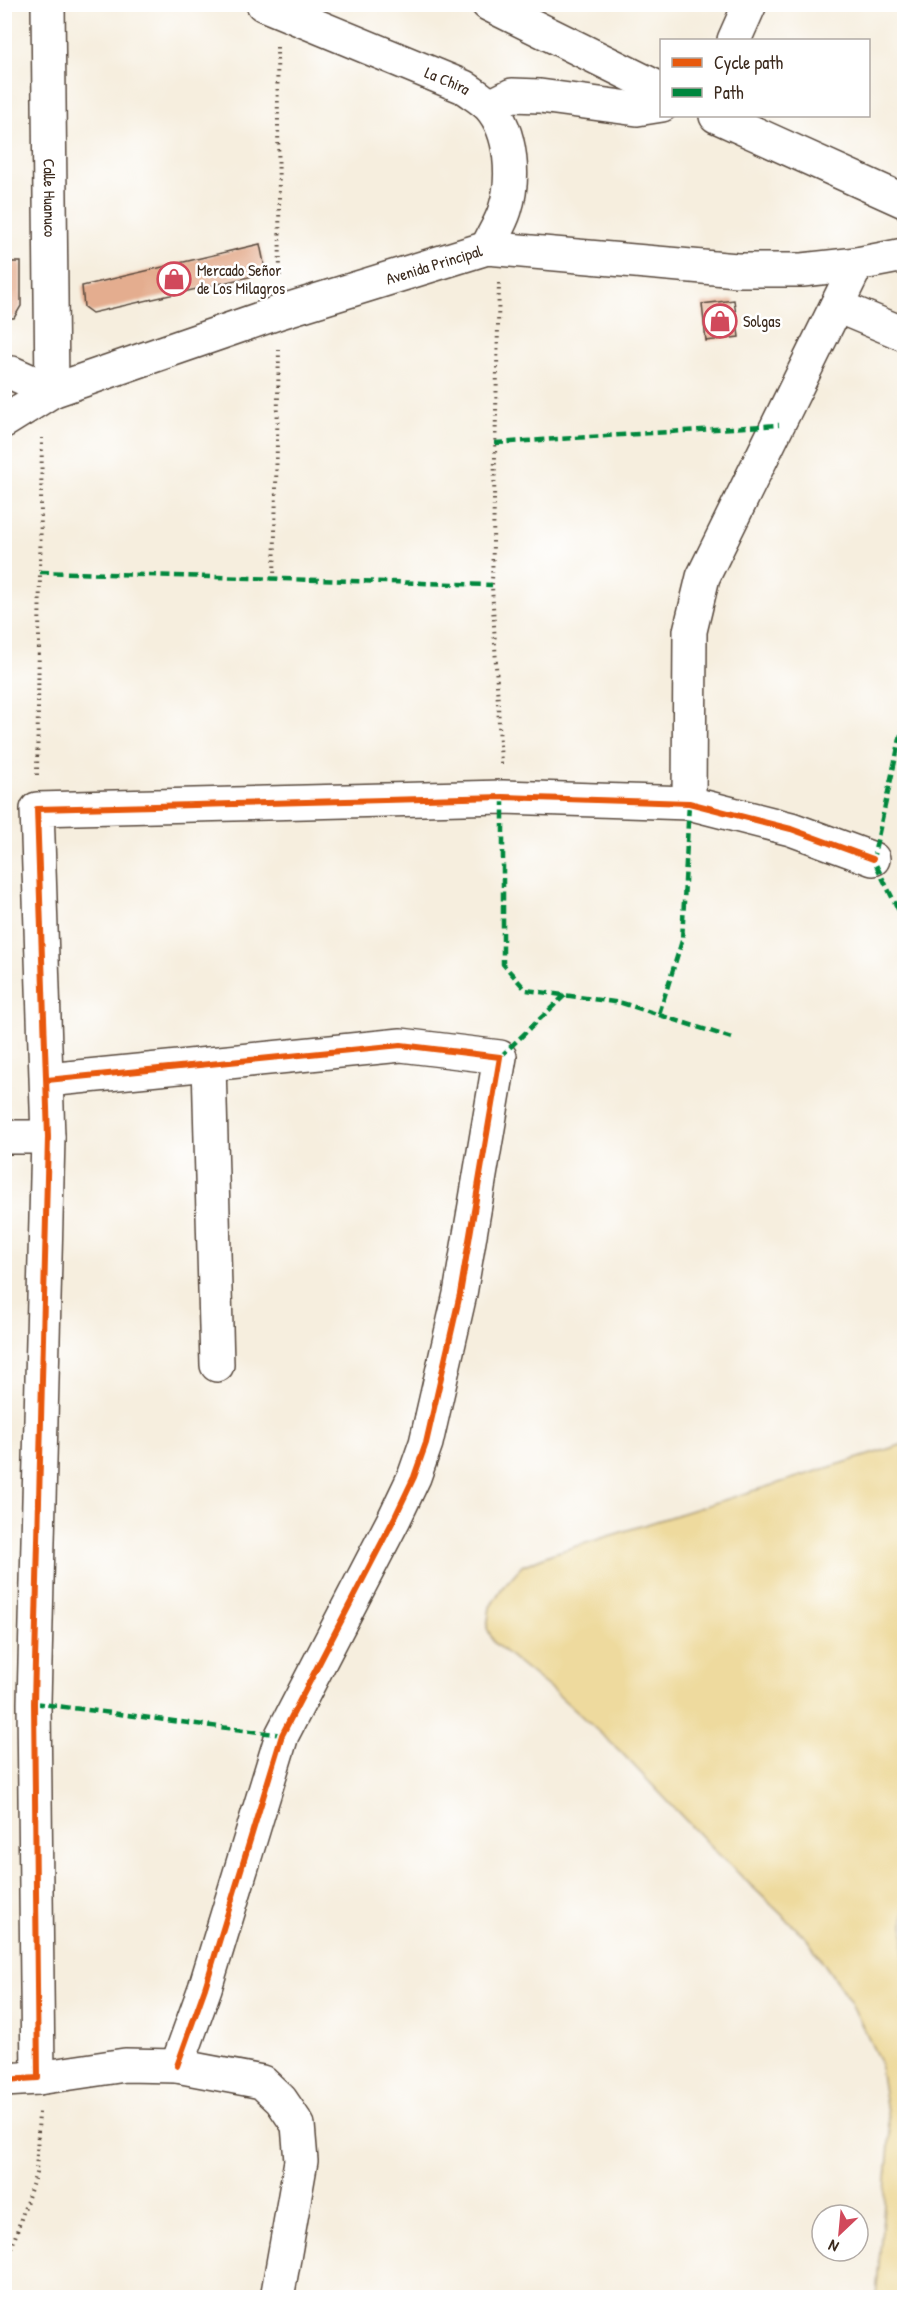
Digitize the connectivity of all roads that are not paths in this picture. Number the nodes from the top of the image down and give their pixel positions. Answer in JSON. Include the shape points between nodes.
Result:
{"nodes":[{"id":1,"x":48,"y":4,"type":"edge"},
{"id":2,"x":488,"y":4,"type":"edge"},
{"id":3,"x":750,"y":4,"type":"edge"},
{"id":4,"x":270,"y":7,"type":"edge"},
{"id":5,"x":734,"y":39,"type":"edge"},
{"id":6,"x":660,"y":89,"type":"edge"},
{"id":7,"x":660,"y":105,"type":"edge"},
{"id":8,"x":490,"y":106,"type":"junction"},
{"id":9,"x":718,"y":117,"type":"edge"},
{"id":10,"x":904,"y":201,"type":"edge"},
{"id":11,"x":493,"y":248,"type":"junction"},
{"id":12,"x":904,"y":255,"type":"edge"},
{"id":13,"x":857,"y":264,"type":"junction"},
{"id":14,"x":837,"y":306,"type":"junction"},
{"id":15,"x":904,"y":333,"type":"edge"},
{"id":16,"x":4,"y":373,"type":"edge"},
{"id":17,"x":52,"y":391,"type":"junction"},
{"id":18,"x":4,"y":421,"type":"edge"},
{"id":19,"x":689,"y":803,"type":"junction"},
{"id":20,"x":873,"y":860,"type":"dead end"},
{"id":21,"x":209,"y":1064,"type":"junction"},
{"id":22,"x":47,"y":1080,"type":"junction"},
{"id":23,"x":4,"y":1137,"type":"edge"},
{"id":24,"x":48,"y":1137,"type":"junction"},
{"id":25,"x":217,"y":1365,"type":"dead end"},
{"id":26,"x":177,"y":2066,"type":"junction"},
{"id":27,"x":24,"y":2079,"type":"edge"},
{"id":28,"x":277,"y":2298,"type":"edge"}],
"edges":[{"from":1,"to":17,"type":"street","name":"Calle Huanuco"},
{"from":2,"to":6,"type":"street"},
{"from":3,"to":5,"type":"street"},
{"from":4,"to":8,"type":"street","name":"La Chira","via":[[447,79]]},
{"from":7,"to":8,"type":"street","via":[[637,109],[512,95]]},
{"from":8,"to":11,"type":"street","name":"La Chira","via":[[501,126],[509,155],[510,184]]},
{"from":9,"to":10,"type":"street"},
{"from":11,"to":13,"type":"street","name":"Avenida Principal","via":[[737,270],[802,270]]},
{"from":11,"to":17,"type":"street","name":"Avenida Principal","via":[[280,312]]},
{"from":12,"to":13,"type":"street","name":"Avenida Principal"},
{"from":13,"to":14,"type":"street"},
{"from":14,"to":15,"type":"street"},
{"from":14,"to":19,"type":"street","via":[[703,577],[690,631]]},
{"from":16,"to":17,"type":"street"},
{"from":17,"to":18,"type":"street","name":"Avenida Principal"},
{"from":19,"to":20,"type":"street","via":[[790,829]]},
{"from":19,"to":22,"type":"street","via":[[503,797],[37,809]]},
{"from":21,"to":22,"type":"street"},
{"from":21,"to":25,"type":"street"},
{"from":21,"to":26,"type":"street","via":[[401,1045],[500,1057],[460,1294],[426,1443],[394,1519],[282,1735],[205,1988]]},
{"from":22,"to":24,"type":"street"},
{"from":23,"to":24,"type":"street"},
{"from":24,"to":27,"type":"street"},
{"from":26,"to":27,"type":"street","via":[[125,2064]]},
{"from":26,"to":28,"type":"street","via":[[262,2082],[281,2100],[298,2125],[301,2161]]}]}
